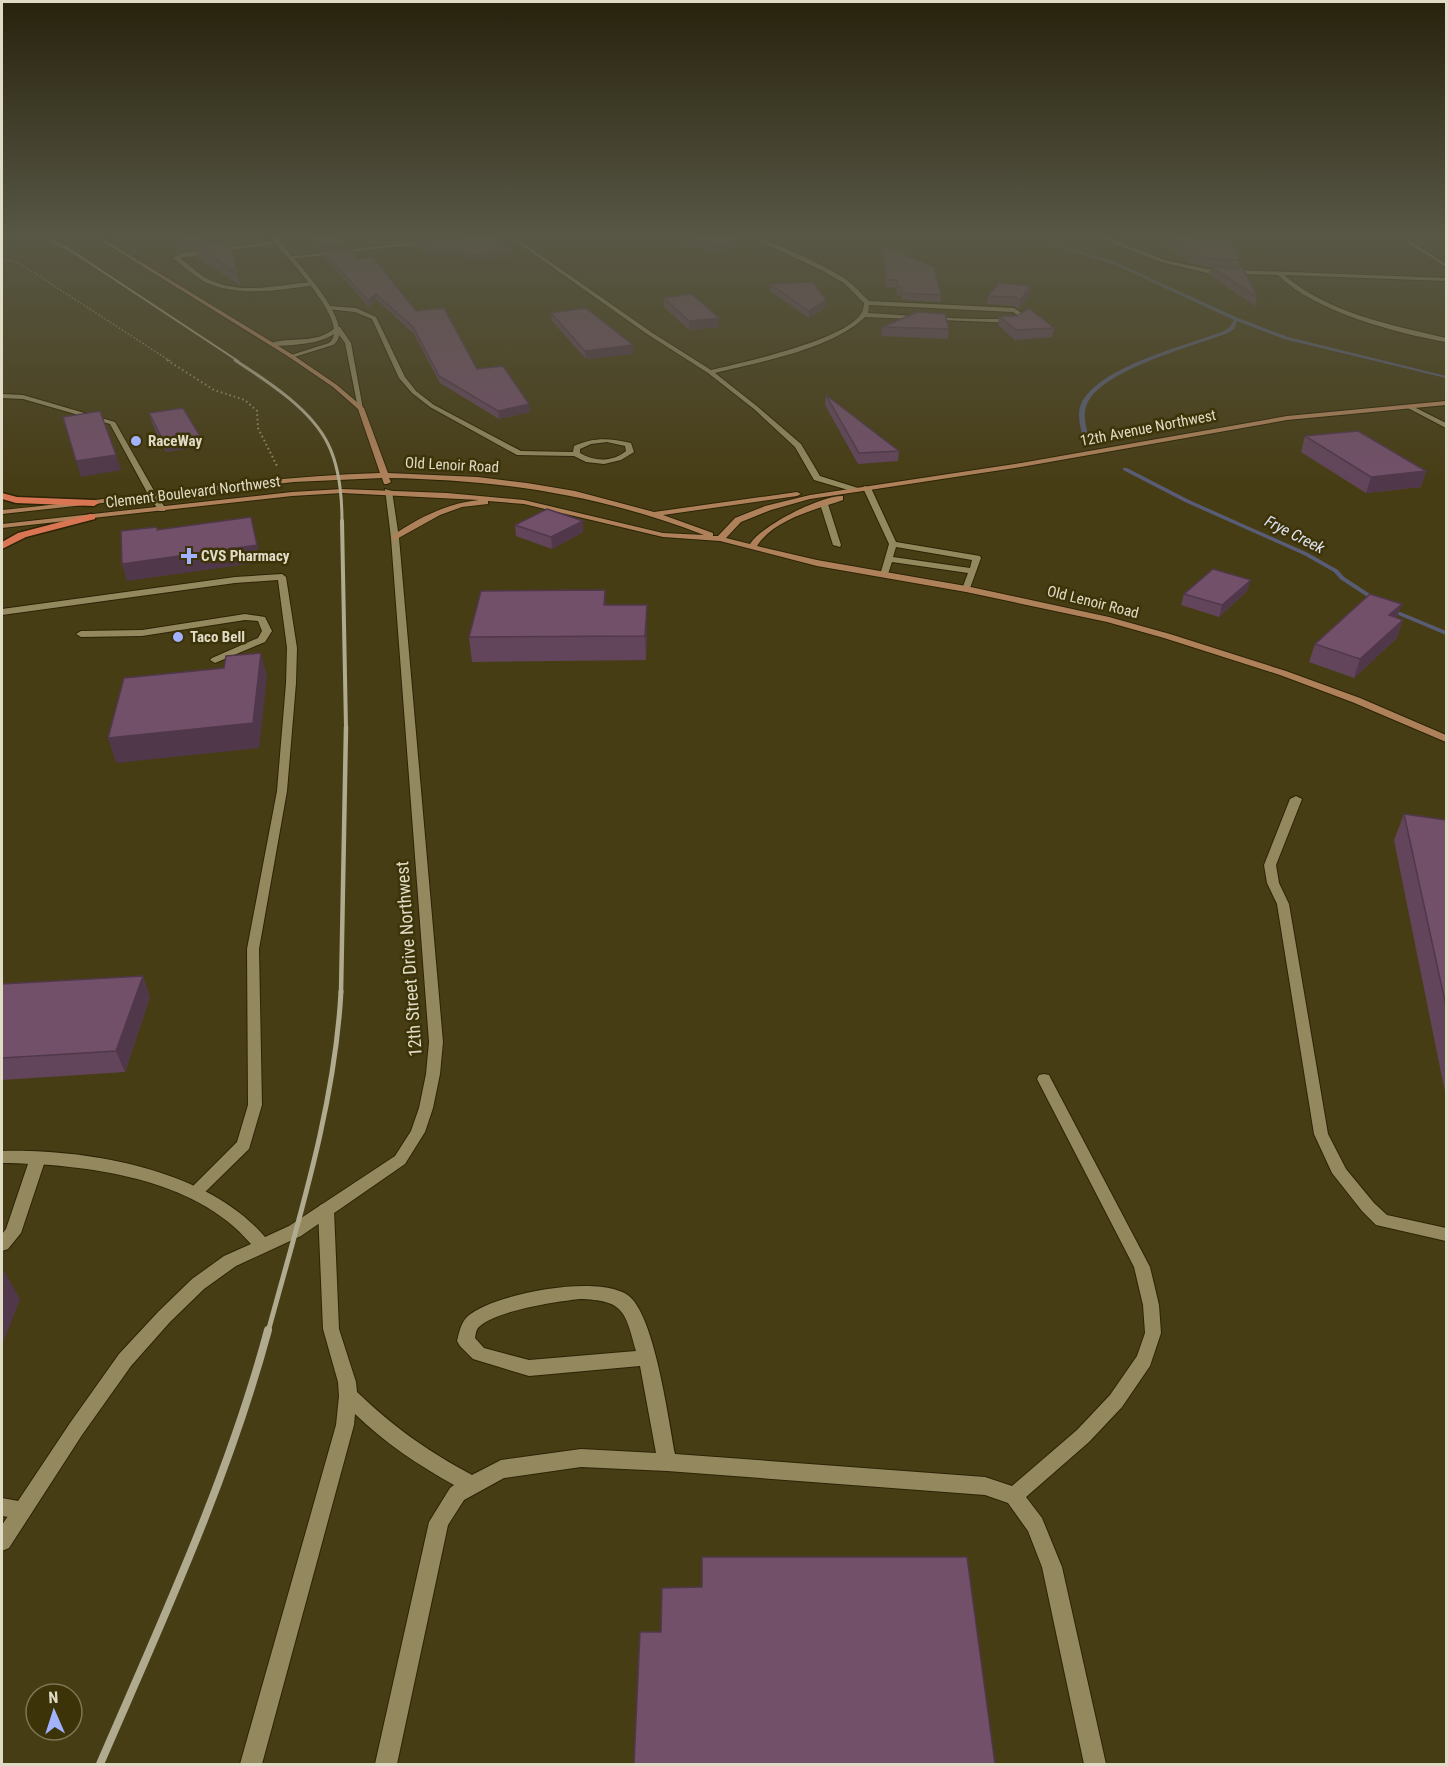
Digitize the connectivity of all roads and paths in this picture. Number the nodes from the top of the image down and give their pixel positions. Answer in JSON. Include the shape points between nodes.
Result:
{"nodes":[{"id":1,"x":103,"y":317,"type":"edge"},
{"id":2,"x":228,"y":317,"type":"edge"},
{"id":3,"x":334,"y":317,"type":"edge"},
{"id":4,"x":373,"y":317,"type":"edge"},
{"id":5,"x":627,"y":317,"type":"edge"},
{"id":6,"x":862,"y":317,"type":"edge"},
{"id":7,"x":916,"y":317,"type":"edge"},
{"id":8,"x":1021,"y":317,"type":"edge"},
{"id":9,"x":1366,"y":317,"type":"edge"},
{"id":10,"x":338,"y":326,"type":"junction"},
{"id":11,"x":1446,"y":340,"type":"edge"},
{"id":12,"x":272,"y":344,"type":"junction"},
{"id":13,"x":291,"y":356,"type":"junction"},
{"id":14,"x":710,"y":372,"type":"junction"},
{"id":15,"x":2,"y":396,"type":"edge"},
{"id":16,"x":1446,"y":403,"type":"edge"},
{"id":17,"x":1408,"y":406,"type":"junction"},
{"id":18,"x":361,"y":408,"type":"junction"},
{"id":19,"x":1446,"y":426,"type":"edge"},
{"id":20,"x":576,"y":454,"type":"junction"},
{"id":21,"x":277,"y":466,"type":"dead end"},
{"id":22,"x":386,"y":476,"type":"junction"},
{"id":23,"x":867,"y":488,"type":"junction"},
{"id":24,"x":855,"y":490,"type":"junction"},
{"id":25,"x":388,"y":491,"type":"junction"},
{"id":26,"x":2,"y":496,"type":"edge"},
{"id":27,"x":153,"y":496,"type":"junction"},
{"id":28,"x":524,"y":502,"type":"junction"},
{"id":29,"x":94,"y":503,"type":"junction"},
{"id":30,"x":824,"y":504,"type":"junction"},
{"id":31,"x":162,"y":509,"type":"junction"},
{"id":32,"x":2,"y":512,"type":"edge"},
{"id":33,"x":652,"y":514,"type":"junction"},
{"id":34,"x":91,"y":517,"type":"junction"},
{"id":35,"x":2,"y":526,"type":"edge"},
{"id":36,"x":395,"y":538,"type":"junction"},
{"id":37,"x":720,"y":539,"type":"junction"},
{"id":38,"x":893,"y":544,"type":"junction"},
{"id":39,"x":837,"y":545,"type":"dead end"},
{"id":40,"x":2,"y":546,"type":"edge"},
{"id":41,"x":752,"y":547,"type":"junction"},
{"id":42,"x":891,"y":559,"type":"junction"},
{"id":43,"x":974,"y":571,"type":"junction"},
{"id":44,"x":884,"y":575,"type":"junction"},
{"id":45,"x":966,"y":589,"type":"junction"},
{"id":46,"x":2,"y":612,"type":"edge"},
{"id":47,"x":81,"y":634,"type":"dead end"},
{"id":48,"x":214,"y":660,"type":"dead end"},
{"id":49,"x":1446,"y":739,"type":"edge"},
{"id":50,"x":1296,"y":799,"type":"dead end"},
{"id":51,"x":1044,"y":1079,"type":"dead end"},
{"id":52,"x":2,"y":1157,"type":"edge"},
{"id":53,"x":38,"y":1158,"type":"junction"},
{"id":54,"x":195,"y":1193,"type":"junction"},
{"id":55,"x":326,"y":1210,"type":"junction"},
{"id":56,"x":1446,"y":1234,"type":"edge"},
{"id":57,"x":2,"y":1244,"type":"edge"},
{"id":58,"x":262,"y":1245,"type":"junction"},
{"id":59,"x":645,"y":1358,"type":"junction"},
{"id":60,"x":348,"y":1396,"type":"junction"},
{"id":61,"x":667,"y":1462,"type":"junction"},
{"id":62,"x":472,"y":1485,"type":"junction"},
{"id":63,"x":1014,"y":1496,"type":"junction"},
{"id":64,"x":2,"y":1507,"type":"edge"},
{"id":65,"x":22,"y":1510,"type":"junction"},
{"id":66,"x":2,"y":1541,"type":"edge"},
{"id":67,"x":251,"y":1764,"type":"edge"},
{"id":68,"x":386,"y":1764,"type":"edge"},
{"id":69,"x":1095,"y":1764,"type":"edge"}],
"edges":[{"from":1,"to":21,"type":"path","via":[[214,390],[245,400],[257,411],[258,428]]},
{"from":2,"to":12,"type":"main road","name":"Old Lenoir Road"},
{"from":3,"to":10,"type":"street"},
{"from":4,"to":20,"type":"street","via":[[402,378],[414,392],[448,416],[520,453]]},
{"from":5,"to":14,"type":"street"},
{"from":6,"to":14,"type":"street","via":[[825,339]]},
{"from":7,"to":8,"type":"street","via":[[992,321]]},
{"from":9,"to":11,"type":"street"},
{"from":10,"to":12,"type":"street","via":[[332,334],[321,338]]},
{"from":10,"to":13,"type":"street","via":[[333,342]]},
{"from":10,"to":18,"type":"street","via":[[348,343]]},
{"from":12,"to":13,"type":"main road","name":"Old Lenoir Road"},
{"from":13,"to":18,"type":"main road","name":"Old Lenoir Road"},
{"from":14,"to":24,"type":"street","via":[[787,434],[817,478]]},
{"from":15,"to":27,"type":"street","via":[[23,397],[113,423]]},
{"from":16,"to":17,"type":"main road","name":"12th Avenue Northwest"},
{"from":17,"to":19,"type":"street"},
{"from":17,"to":23,"type":"main road","name":"12th Avenue Northwest","via":[[1287,418]]},
{"from":18,"to":22,"type":"main road","name":"Old Lenoir Road"},
{"from":20,"to":20,"type":"street","via":[[586,460],[614,460],[631,449],[623,443],[598,441],[577,447]]},
{"from":22,"to":25,"type":"main road","name":"12th Street Drive Northwest"},
{"from":22,"to":27,"type":"main road","name":"Clement Boulevard Northwest","via":[[275,482]]},
{"from":22,"to":33,"type":"main road","name":"Old Lenoir Road","via":[[529,485]]},
{"from":23,"to":24,"type":"main road","name":"12th Avenue Northwest"},
{"from":23,"to":38,"type":"street"},
{"from":24,"to":30,"type":"main road","name":"12th Avenue Northwest"},
{"from":24,"to":33,"type":"main road","name":"12th Avenue Northwest"},
{"from":24,"to":37,"type":"main road","name":"12th Avenue Northwest","via":[[768,508],[738,520]]},
{"from":25,"to":28,"type":"main road","name":"Old Lenoir Road"},
{"from":25,"to":31,"type":"main road","name":"Clement Boulevard Northwest","via":[[292,494]]},
{"from":25,"to":36,"type":"street","name":"12th Street Drive Northwest"},
{"from":26,"to":29,"type":"highway"},
{"from":27,"to":29,"type":"main road","name":"Clement Boulevard Northwest"},
{"from":27,"to":31,"type":"street"},
{"from":28,"to":36,"type":"main road","via":[[480,502],[457,507],[424,520]]},
{"from":28,"to":37,"type":"main road","name":"Old Lenoir Road","via":[[663,535]]},
{"from":29,"to":32,"type":"main road","name":"Clement Boulevard Northwest"},
{"from":30,"to":39,"type":"street"},
{"from":30,"to":41,"type":"main road","name":"12th Avenue Northwest","via":[[765,530]]},
{"from":31,"to":34,"type":"main road","name":"Clement Boulevard Northwest"},
{"from":33,"to":37,"type":"main road","name":"Old Lenoir Road"},
{"from":34,"to":35,"type":"main road","name":"Clement Boulevard Northwest"},
{"from":34,"to":40,"type":"highway","via":[[21,535]]},
{"from":36,"to":55,"type":"street","name":"12th Street Drive Northwest","via":[[436,1042],[433,1074],[418,1132],[400,1160]]},
{"from":37,"to":41,"type":"main road","name":"Old Lenoir Road"},
{"from":38,"to":42,"type":"street"},
{"from":38,"to":43,"type":"street","via":[[977,558]]},
{"from":41,"to":44,"type":"main road","name":"Old Lenoir Road"},
{"from":42,"to":43,"type":"street"},
{"from":42,"to":44,"type":"street"},
{"from":43,"to":45,"type":"street"},
{"from":44,"to":45,"type":"main road","name":"Old Lenoir Road"},
{"from":45,"to":49,"type":"main road","name":"Old Lenoir Road","via":[[1167,636],[1346,696]]},
{"from":46,"to":54,"type":"street","via":[[282,577],[292,648],[291,683],[282,791],[253,949],[255,1105],[244,1145]]},
{"from":47,"to":48,"type":"street","via":[[142,633],[245,616],[262,619],[267,631],[262,640]]},
{"from":50,"to":56,"type":"street","via":[[1270,866],[1283,904],[1321,1134],[1340,1173],[1382,1220]]},
{"from":51,"to":63,"type":"street","via":[[1142,1267],[1153,1333],[1144,1360],[1116,1401],[1083,1436]]},
{"from":52,"to":53,"type":"street"},
{"from":53,"to":54,"type":"street","via":[[82,1162],[143,1175]]},
{"from":53,"to":57,"type":"street","via":[[13,1233]]},
{"from":54,"to":58,"type":"street","via":[[240,1220]]},
{"from":55,"to":58,"type":"street","name":"12th Street Drive Northwest","via":[[295,1231]]},
{"from":55,"to":60,"type":"street","via":[[331,1329]]},
{"from":58,"to":65,"type":"street","name":"12th Street Drive Northwest","via":[[198,1284],[132,1352]]},
{"from":59,"to":59,"type":"street","via":[[635,1315],[626,1302],[612,1295],[579,1292],[514,1304],[476,1320],[467,1330],[466,1341],[479,1354],[529,1368]]},
{"from":59,"to":61,"type":"street"},
{"from":60,"to":62,"type":"street","via":[[423,1458]]},
{"from":60,"to":67,"type":"street","via":[[345,1425]]},
{"from":61,"to":62,"type":"street","via":[[581,1458],[501,1469]]},
{"from":61,"to":63,"type":"street","via":[[985,1486]]},
{"from":62,"to":68,"type":"street","via":[[457,1494],[439,1522]]},
{"from":63,"to":69,"type":"street","via":[[1035,1525],[1052,1567]]},
{"from":64,"to":65,"type":"street"},
{"from":65,"to":66,"type":"street","name":"12th Street Drive Northwest"}]}
